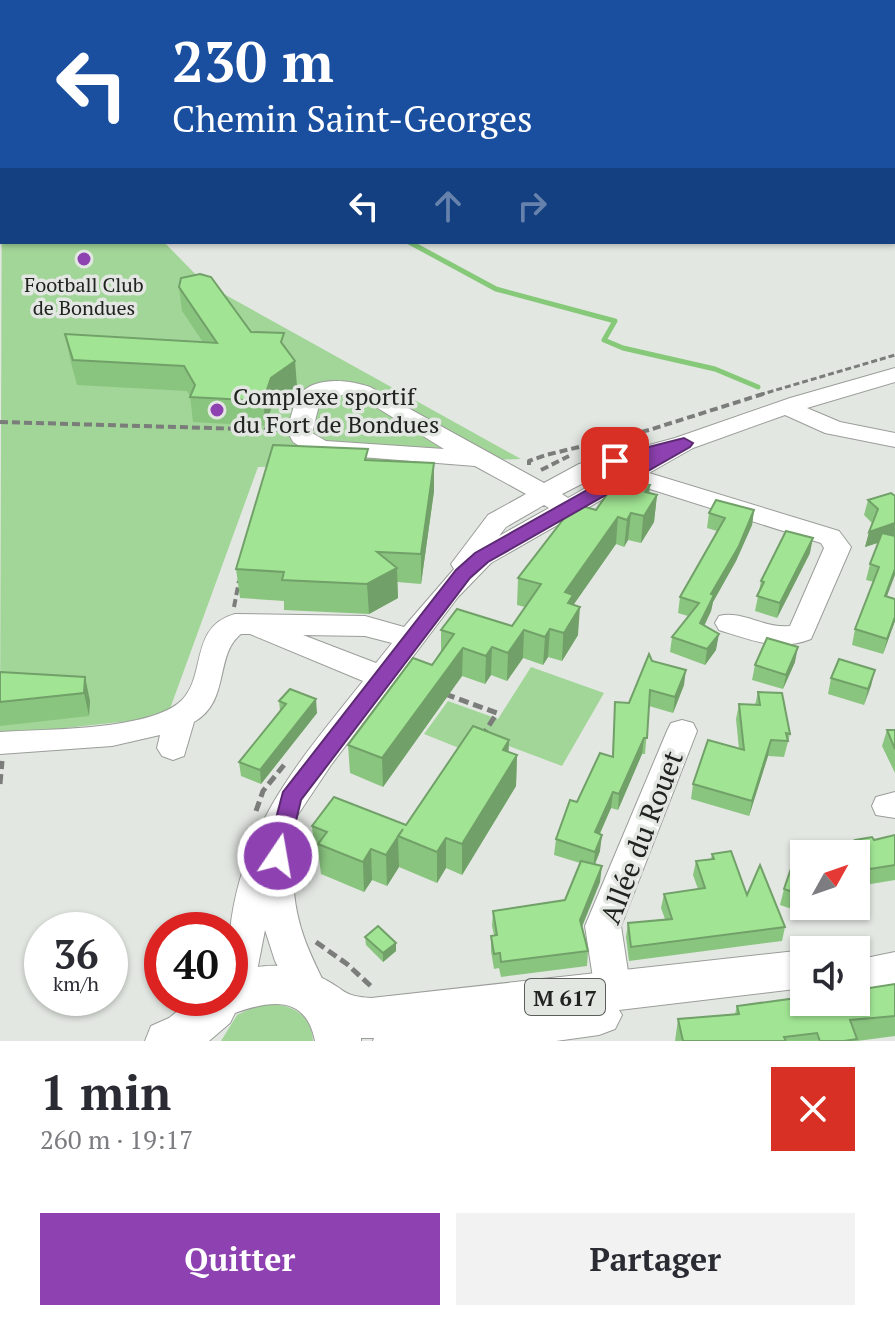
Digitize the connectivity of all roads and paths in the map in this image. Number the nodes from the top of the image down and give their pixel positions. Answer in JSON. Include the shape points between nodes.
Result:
{"nodes":[{"id":1,"x":895,"y":355,"type":"edge"},
{"id":2,"x":895,"y":363,"type":"edge"},
{"id":3,"x":895,"y":375,"type":"edge"},
{"id":4,"x":786,"y":407,"type":"junction"},
{"id":5,"x":0,"y":422,"type":"edge"},
{"id":6,"x":657,"y":435,"type":"dead end"},
{"id":7,"x":683,"y":435,"type":"junction"},
{"id":8,"x":281,"y":440,"type":"dead end"},
{"id":9,"x":895,"y":440,"type":"edge"},
{"id":10,"x":482,"y":459,"type":"junction"},
{"id":11,"x":616,"y":468,"type":"junction"},
{"id":12,"x":528,"y":484,"type":"junction"},
{"id":13,"x":567,"y":508,"type":"junction"},
{"id":14,"x":241,"y":576,"type":"edge"},
{"id":15,"x":448,"y":591,"type":"junction"},
{"id":16,"x":243,"y":622,"type":"junction"},
{"id":17,"x":729,"y":623,"type":"dead end"},
{"id":18,"x":411,"y":639,"type":"junction"},
{"id":19,"x":382,"y":677,"type":"junction"},
{"id":20,"x":442,"y":693,"type":"edge"},
{"id":21,"x":682,"y":731,"type":"dead end"},
{"id":22,"x":479,"y":742,"type":"edge"},
{"id":23,"x":0,"y":743,"type":"edge"},
{"id":24,"x":293,"y":754,"type":"dead end"},
{"id":25,"x":291,"y":798,"type":"junction"},
{"id":26,"x":252,"y":824,"type":"dead end"},
{"id":27,"x":248,"y":932,"type":"edge"},
{"id":28,"x":286,"y":938,"type":"junction"},
{"id":29,"x":895,"y":960,"type":"edge"},
{"id":30,"x":870,"y":963,"type":"edge"},
{"id":31,"x":790,"y":971,"type":"edge"},
{"id":32,"x":895,"y":971,"type":"edge"},
{"id":33,"x":870,"y":976,"type":"edge"},
{"id":34,"x":248,"y":987,"type":"edge"},
{"id":35,"x":790,"y":988,"type":"edge"},
{"id":36,"x":613,"y":991,"type":"junction"},
{"id":37,"x":326,"y":1014,"type":"edge"},
{"id":38,"x":206,"y":1016,"type":"edge"},
{"id":39,"x":399,"y":1028,"type":"edge"},
{"id":40,"x":168,"y":1041,"type":"edge"}],
"edges":[{"from":1,"to":12,"type":"path","via":[[664,425],[554,451],[529,461]]},
{"from":2,"to":7,"type":"path","via":[[742,405]]},
{"from":3,"to":4,"type":"street"},
{"from":4,"to":7,"type":"street"},
{"from":4,"to":9,"type":"street","via":[[833,428]]},
{"from":5,"to":8,"type":"path","via":[[286,430]]},
{"from":6,"to":12,"type":"path","via":[[561,458]]},
{"from":7,"to":11,"type":"street"},
{"from":10,"to":10,"type":"street","via":[[354,389],[334,388],[310,397],[299,430],[320,448]]},
{"from":10,"to":12,"type":"street"},
{"from":11,"to":12,"type":"street"},
{"from":11,"to":13,"type":"street"},
{"from":11,"to":17,"type":"street","via":[[660,486],[815,530],[838,547],[801,632],[774,636]]},
{"from":12,"to":13,"type":"street"},
{"from":12,"to":15,"type":"street","via":[[470,554]]},
{"from":13,"to":15,"type":"street","via":[[482,557]]},
{"from":14,"to":16,"type":"path","via":[[233,605]]},
{"from":15,"to":18,"type":"street"},
{"from":16,"to":18,"type":"street","via":[[365,626]]},
{"from":16,"to":19,"type":"street"},
{"from":16,"to":23,"type":"street","via":[[220,635],[203,695],[176,733]]},
{"from":18,"to":19,"type":"street"},
{"from":19,"to":25,"type":"street"},
{"from":20,"to":22,"type":"path","via":[[497,713]]},
{"from":21,"to":36,"type":"street","name":"Allée du Rouet","via":[[603,926]]},
{"from":24,"to":26,"type":"path","via":[[263,791]]},
{"from":25,"to":27,"type":"street","via":[[271,834]]},
{"from":25,"to":28,"type":"street","via":[[277,879]]},
{"from":28,"to":37,"type":"street","via":[[291,959]]},
{"from":28,"to":39,"type":"path","via":[[322,943]]},
{"from":29,"to":30,"type":"main road"},
{"from":31,"to":36,"type":"main road","number":"M 617"},
{"from":32,"to":33,"type":"main road"},
{"from":34,"to":37,"type":"main road","via":[[272,982],[293,985]]},
{"from":35,"to":39,"type":"main road","number":"M 617"},
{"from":36,"to":39,"type":"main road","number":"M 617"},
{"from":37,"to":39,"type":"main road","number":"M 617"},
{"from":38,"to":40,"type":"main road"}]}
